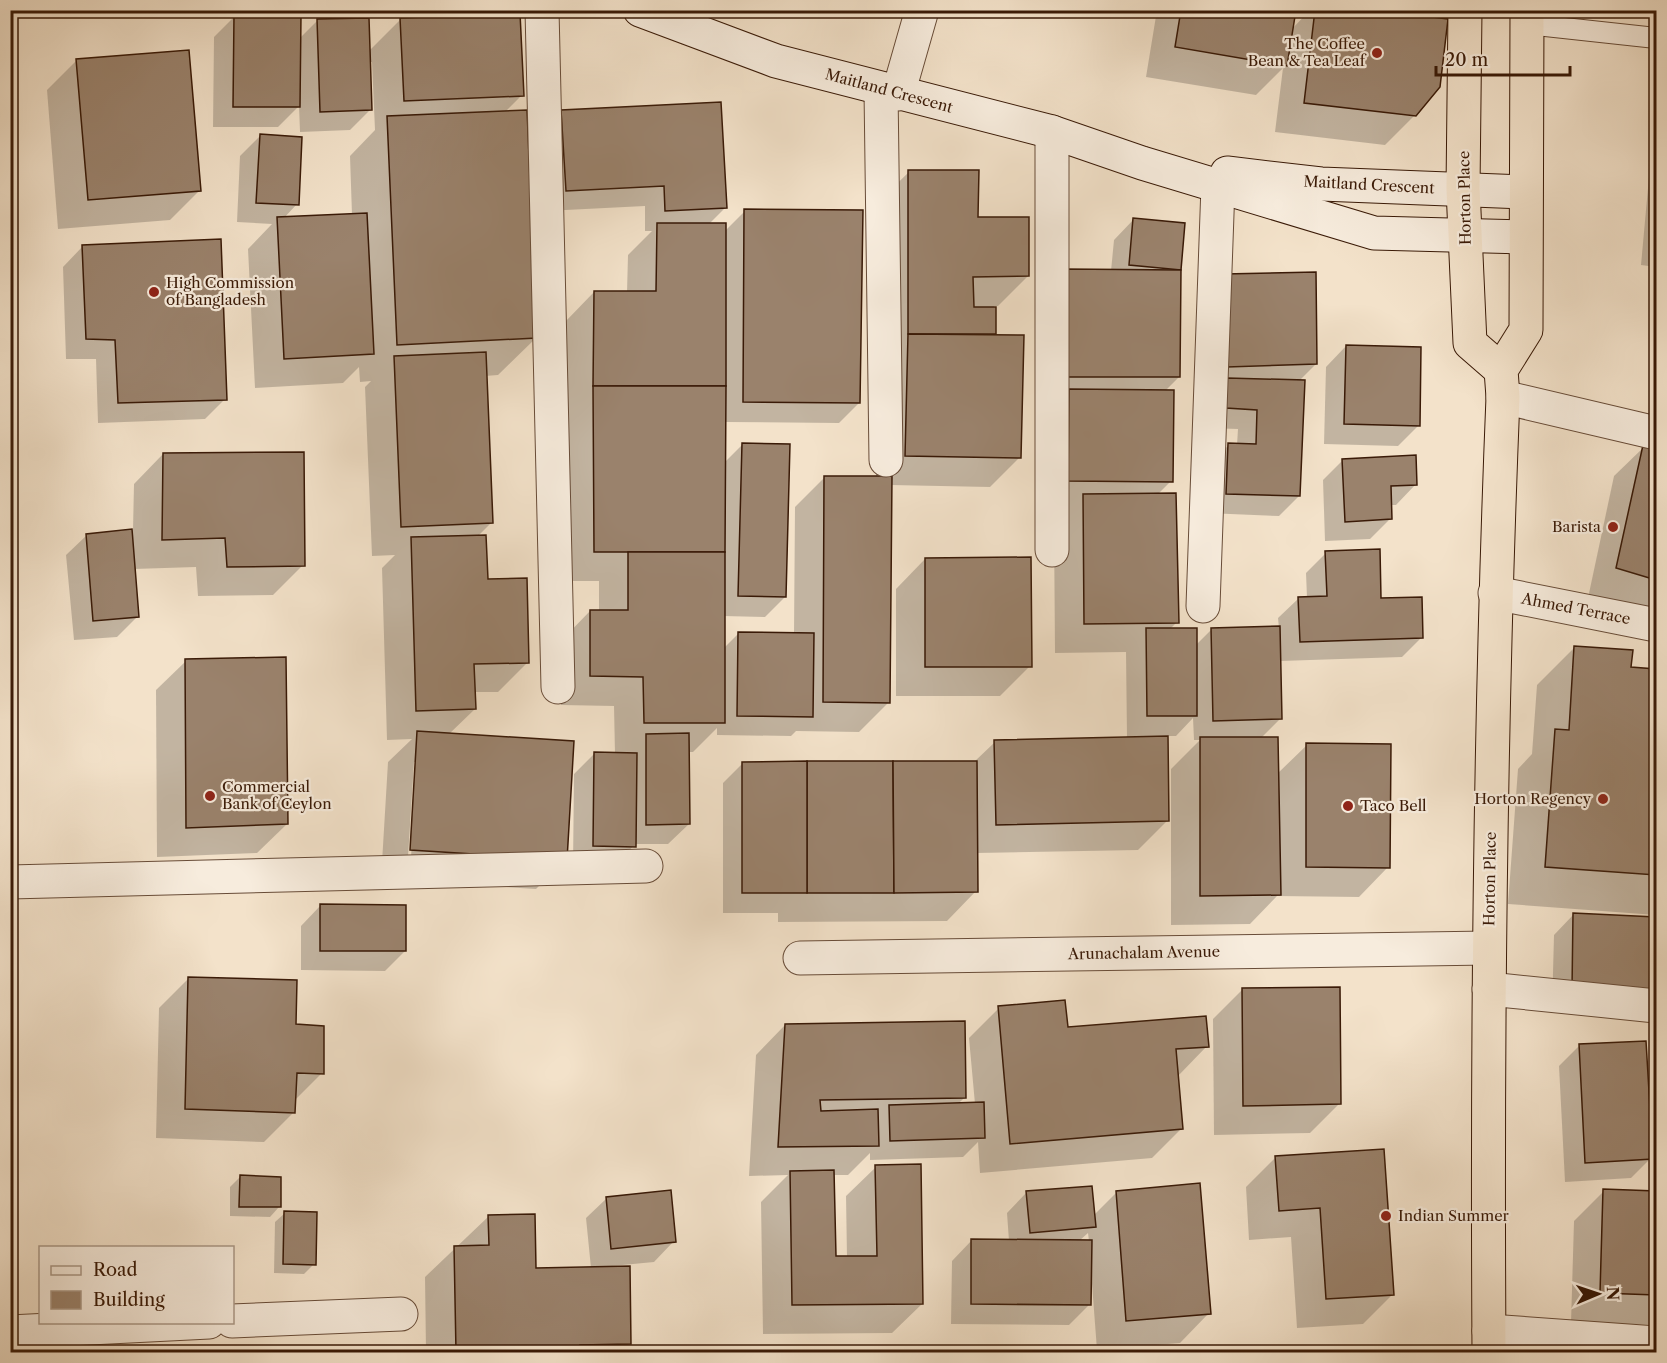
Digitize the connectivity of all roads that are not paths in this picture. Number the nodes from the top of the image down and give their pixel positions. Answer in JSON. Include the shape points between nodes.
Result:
{"nodes":[{"id":1,"x":542,"y":10,"type":"edge"},
{"id":2,"x":640,"y":10,"type":"edge"},
{"id":3,"x":922,"y":10,"type":"edge"},
{"id":4,"x":1465,"y":10,"type":"edge"},
{"id":5,"x":1527,"y":17,"type":"edge"},
{"id":6,"x":1656,"y":38,"type":"edge"},
{"id":7,"x":890,"y":92,"type":"junction"},
{"id":8,"x":1052,"y":132,"type":"junction"},
{"id":9,"x":1142,"y":164,"type":"junction"},
{"id":10,"x":1218,"y":186,"type":"junction"},
{"id":11,"x":1464,"y":189,"type":"junction"},
{"id":12,"x":1524,"y":192,"type":"junction"},
{"id":13,"x":1465,"y":236,"type":"junction"},
{"id":14,"x":1525,"y":237,"type":"junction"},
{"id":15,"x":1502,"y":383,"type":"junction"},
{"id":16,"x":1656,"y":433,"type":"edge"},
{"id":17,"x":886,"y":460,"type":"dead end"},
{"id":18,"x":1052,"y":550,"type":"dead end"},
{"id":19,"x":1495,"y":593,"type":"junction"},
{"id":20,"x":1203,"y":606,"type":"dead end"},
{"id":21,"x":1656,"y":625,"type":"edge"},
{"id":22,"x":558,"y":687,"type":"dead end"},
{"id":23,"x":646,"y":866,"type":"dead end"},
{"id":24,"x":10,"y":882,"type":"edge"},
{"id":25,"x":1489,"y":948,"type":"junction"},
{"id":26,"x":800,"y":958,"type":"dead end"},
{"id":27,"x":1489,"y":988,"type":"junction"},
{"id":28,"x":1656,"y":1006,"type":"edge"},
{"id":29,"x":401,"y":1314,"type":"dead end"},
{"id":30,"x":234,"y":1322,"type":"edge"},
{"id":31,"x":188,"y":1324,"type":"edge"},
{"id":32,"x":10,"y":1332,"type":"edge"},
{"id":33,"x":1489,"y":1342,"type":"edge"},
{"id":34,"x":1656,"y":1343,"type":"edge"}],
"edges":[{"from":1,"to":22,"type":"street"},
{"from":2,"to":7,"type":"street","name":"Maitland Crescent","via":[[776,61]]},
{"from":3,"to":7,"type":"street"},
{"from":4,"to":11,"type":"highway","name":"Horton Place"},
{"from":5,"to":6,"type":"lane"},
{"from":5,"to":12,"type":"highway","name":"Horton Place"},
{"from":7,"to":8,"type":"street","name":"Maitland Crescent"},
{"from":7,"to":17,"type":"street"},
{"from":8,"to":9,"type":"street","name":"Maitland Crescent"},
{"from":8,"to":18,"type":"street"},
{"from":9,"to":10,"type":"street","name":"Maitland Crescent"},
{"from":9,"to":11,"type":"street","name":"Maitland Crescent","via":[[1322,184]]},
{"from":10,"to":13,"type":"street","name":"Maitland Crescent","via":[[1374,233]]},
{"from":10,"to":20,"type":"street"},
{"from":11,"to":12,"type":"street","name":"Maitland Crescent"},
{"from":11,"to":13,"type":"highway","name":"Horton Place"},
{"from":12,"to":14,"type":"highway","name":"Horton Place"},
{"from":13,"to":14,"type":"street","name":"Maitland Crescent"},
{"from":13,"to":15,"type":"highway","name":"Horton Place","via":[[1470,344]]},
{"from":14,"to":15,"type":"highway","name":"Horton Place","via":[[1526,330]]},
{"from":15,"to":16,"type":"street"},
{"from":15,"to":19,"type":"highway","name":"Horton Place"},
{"from":19,"to":21,"type":"street","name":"Ahmed Terrace"},
{"from":19,"to":25,"type":"highway","name":"Horton Place"},
{"from":23,"to":24,"type":"street"},
{"from":25,"to":26,"type":"street","name":"Arunachalam Avenue"},
{"from":25,"to":27,"type":"highway","name":"Horton Place"},
{"from":27,"to":28,"type":"street"},
{"from":27,"to":33,"type":"highway","name":"Horton Place"},
{"from":29,"to":30,"type":"street"},
{"from":31,"to":32,"type":"street"},
{"from":33,"to":34,"type":"street"}]}
